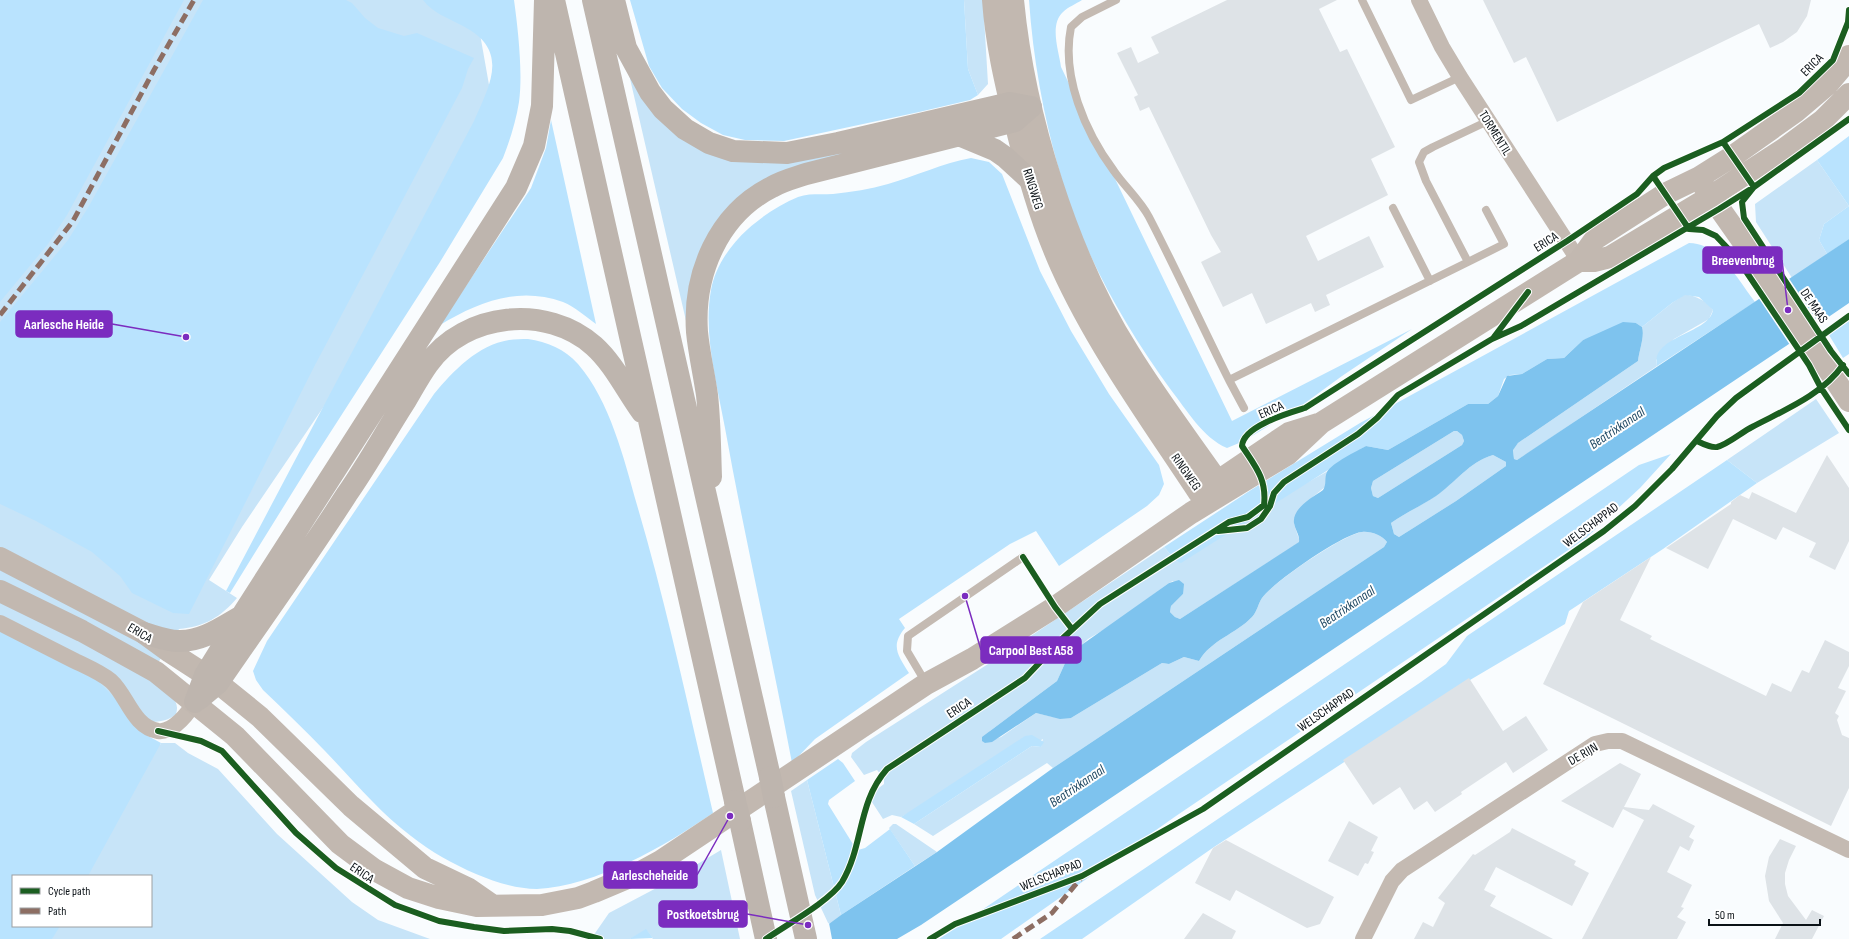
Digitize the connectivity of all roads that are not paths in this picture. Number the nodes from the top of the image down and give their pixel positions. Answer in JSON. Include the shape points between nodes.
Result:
{"nodes":[{"id":1,"x":544,"y":0,"type":"edge"},
{"id":2,"x":554,"y":0,"type":"edge"},
{"id":3,"x":593,"y":0,"type":"edge"},
{"id":4,"x":614,"y":0,"type":"edge"},
{"id":5,"x":993,"y":0,"type":"edge"},
{"id":6,"x":1013,"y":0,"type":"edge"},
{"id":7,"x":1116,"y":0,"type":"edge"},
{"id":8,"x":1362,"y":0,"type":"edge"},
{"id":9,"x":1419,"y":0,"type":"edge"},
{"id":10,"x":1849,"y":56,"type":"edge"},
{"id":11,"x":1460,"y":77,"type":"junction"},
{"id":12,"x":1849,"y":94,"type":"edge"},
{"id":13,"x":1031,"y":107,"type":"junction"},
{"id":14,"x":1012,"y":112,"type":"junction"},
{"id":15,"x":1488,"y":121,"type":"junction"},
{"id":16,"x":959,"y":135,"type":"junction"},
{"id":17,"x":1698,"y":178,"type":"junction"},
{"id":18,"x":1029,"y":179,"type":"junction"},
{"id":19,"x":1710,"y":197,"type":"junction"},
{"id":20,"x":1393,"y":208,"type":"dead end"},
{"id":21,"x":1486,"y":210,"type":"dead end"},
{"id":22,"x":1579,"y":261,"type":"junction"},
{"id":23,"x":1468,"y":262,"type":"junction"},
{"id":24,"x":1430,"y":281,"type":"junction"},
{"id":25,"x":1229,"y":380,"type":"junction"},
{"id":26,"x":1849,"y":401,"type":"edge"},
{"id":27,"x":1244,"y":408,"type":"dead end"},
{"id":28,"x":648,"y":421,"type":"junction"},
{"id":29,"x":1211,"y":491,"type":"junction"},
{"id":30,"x":715,"y":538,"type":"junction"},
{"id":31,"x":1023,"y":557,"type":"dead end"},
{"id":32,"x":0,"y":558,"type":"edge"},
{"id":33,"x":0,"y":591,"type":"edge"},
{"id":34,"x":241,"y":617,"type":"junction"},
{"id":35,"x":0,"y":623,"type":"edge"},
{"id":36,"x":144,"y":633,"type":"junction"},
{"id":37,"x":212,"y":679,"type":"junction"},
{"id":38,"x":926,"y":684,"type":"junction"},
{"id":39,"x":195,"y":702,"type":"junction"},
{"id":40,"x":1849,"y":850,"type":"edge"},
{"id":41,"x":492,"y":905,"type":"junction"},
{"id":42,"x":765,"y":933,"type":"edge"},
{"id":43,"x":806,"y":939,"type":"edge"},
{"id":44,"x":1364,"y":939,"type":"edge"}],
"edges":[{"from":1,"to":34,"type":"highway","via":[[542,106],[534,146],[516,188]]},
{"from":2,"to":28,"type":"highway"},
{"from":3,"to":30,"type":"highway"},
{"from":4,"to":14,"type":"highway","via":[[626,48],[650,92],[685,129],[709,143],[733,151],[787,153]]},
{"from":5,"to":14,"type":"main road","name":"RINGWEG","via":[[996,37]]},
{"from":6,"to":13,"type":"main road","name":"RINGWEG","via":[[1020,54]]},
{"from":7,"to":25,"type":"lane","via":[[1082,17],[1071,27],[1070,68],[1076,98],[1104,156],[1148,215]]},
{"from":8,"to":11,"type":"lane","via":[[1411,100]]},
{"from":9,"to":11,"type":"street","name":"TORMENTIL"},
{"from":10,"to":17,"type":"main road","name":"ERICA","via":[[1828,84],[1795,112]]},
{"from":11,"to":15,"type":"street","name":"TORMENTIL"},
{"from":12,"to":19,"type":"main road","name":"ERICA","via":[[1823,120]]},
{"from":13,"to":14,"type":"highway"},
{"from":13,"to":29,"type":"main road","name":"RINGWEG","via":[[1056,195],[1092,286],[1129,354]]},
{"from":14,"to":16,"type":"highway"},
{"from":14,"to":18,"type":"main road","name":"RINGWEG"},
{"from":15,"to":22,"type":"street","name":"TORMENTIL"},
{"from":15,"to":23,"type":"lane","via":[[1429,149],[1421,157],[1420,162],[1426,181]]},
{"from":16,"to":18,"type":"highway","via":[[995,150]]},
{"from":16,"to":30,"type":"highway","via":[[806,174],[778,184],[746,205],[719,235],[700,282],[697,314],[697,333],[707,396]]},
{"from":17,"to":19,"type":"main road","name":"DE MAAS"},
{"from":17,"to":22,"type":"main road","name":"ERICA","via":[[1665,194],[1595,239]]},
{"from":18,"to":29,"type":"main road","name":"RINGWEG","via":[[1061,266],[1084,312],[1114,363]]},
{"from":19,"to":22,"type":"main road","name":"ERICA","via":[[1610,257]]},
{"from":19,"to":26,"type":"main road","name":"DE MAAS","via":[[1758,263]]},
{"from":20,"to":24,"type":"lane"},
{"from":21,"to":23,"type":"lane","via":[[1504,244]]},
{"from":22,"to":29,"type":"main road","name":"ERICA","via":[[1321,423],[1288,454]]},
{"from":23,"to":24,"type":"lane"},
{"from":24,"to":25,"type":"lane"},
{"from":25,"to":27,"type":"lane"},
{"from":28,"to":37,"type":"highway","via":[[602,354],[583,337],[569,329],[536,320],[505,320],[478,327],[454,340],[428,363],[348,494]]},
{"from":28,"to":42,"type":"highway"},
{"from":29,"to":38,"type":"main road","name":"ERICA","via":[[966,649]]},
{"from":30,"to":43,"type":"highway"},
{"from":31,"to":38,"type":"lane","via":[[908,636],[907,651]]},
{"from":32,"to":36,"type":"main road","name":"ERICA"},
{"from":33,"to":39,"type":"main road","name":"ERICA","via":[[82,631],[156,672]]},
{"from":34,"to":36,"type":"highway","via":[[211,634],[194,640],[178,641]]},
{"from":34,"to":37,"type":"highway"},
{"from":35,"to":39,"type":"street","via":[[110,681],[133,713],[145,725],[158,731],[180,721]]},
{"from":36,"to":37,"type":"main road","name":"ERICA"},
{"from":37,"to":39,"type":"highway"},
{"from":37,"to":41,"type":"main road","name":"ERICA","via":[[260,717],[350,806],[425,868],[469,889]]},
{"from":38,"to":41,"type":"main road","name":"ERICA","via":[[756,799],[639,873],[578,898],[542,905]]},
{"from":39,"to":41,"type":"main road","name":"ERICA","via":[[235,736],[340,844],[375,870],[408,888],[439,898],[477,906]]},
{"from":40,"to":44,"type":"street","name":"DE RIJN","via":[[1622,741],[1608,741],[1595,744],[1402,870],[1392,881]]}]}
